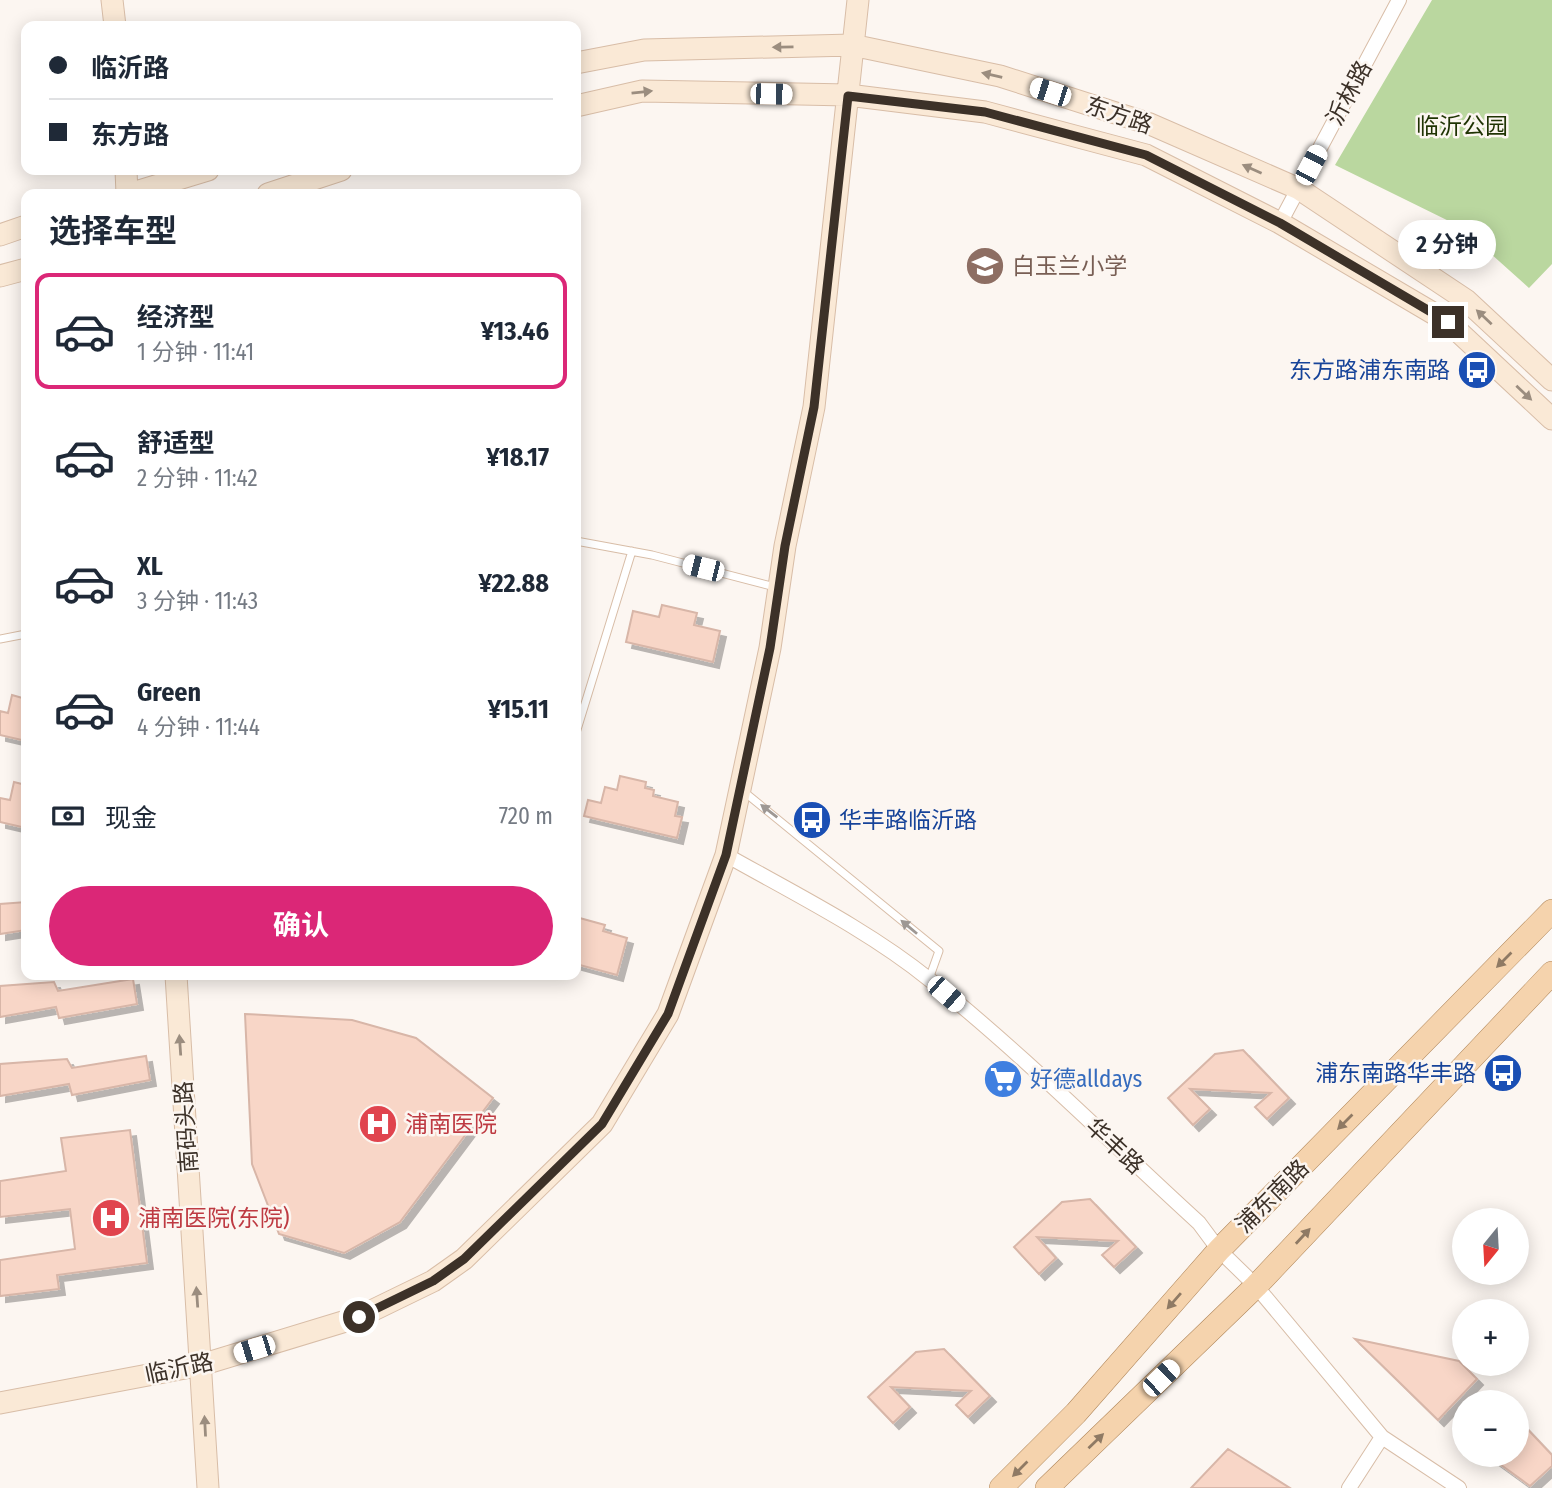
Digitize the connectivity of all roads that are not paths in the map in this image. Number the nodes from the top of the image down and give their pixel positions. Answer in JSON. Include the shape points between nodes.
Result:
{"nodes":[{"id":1,"x":112,"y":0,"type":"edge"},
{"id":2,"x":858,"y":0,"type":"edge"},
{"id":3,"x":1399,"y":0,"type":"edge"},
{"id":4,"x":114,"y":21,"type":"edge"},
{"id":5,"x":852,"y":45,"type":"junction"},
{"id":6,"x":581,"y":62,"type":"edge"},
{"id":7,"x":848,"y":96,"type":"junction"},
{"id":8,"x":581,"y":105,"type":"edge"},
{"id":9,"x":191,"y":175,"type":"edge"},
{"id":10,"x":326,"y":175,"type":"edge"},
{"id":11,"x":145,"y":189,"type":"edge"},
{"id":12,"x":283,"y":189,"type":"edge"},
{"id":13,"x":1298,"y":190,"type":"junction"},
{"id":14,"x":1280,"y":223,"type":"junction"},
{"id":15,"x":21,"y":228,"type":"edge"},
{"id":16,"x":0,"y":235,"type":"edge"},
{"id":17,"x":21,"y":270,"type":"edge"},
{"id":18,"x":0,"y":276,"type":"edge"},
{"id":19,"x":1552,"y":380,"type":"edge"},
{"id":20,"x":1552,"y":419,"type":"edge"},
{"id":21,"x":581,"y":542,"type":"edge"},
{"id":22,"x":632,"y":551,"type":"junction"},
{"id":23,"x":779,"y":588,"type":"junction"},
{"id":24,"x":21,"y":635,"type":"edge"},
{"id":25,"x":0,"y":639,"type":"edge"},
{"id":26,"x":581,"y":717,"type":"edge"},
{"id":27,"x":740,"y":788,"type":"junction"},
{"id":28,"x":726,"y":855,"type":"junction"},
{"id":29,"x":1552,"y":911,"type":"edge"},
{"id":30,"x":1552,"y":973,"type":"edge"},
{"id":31,"x":929,"y":979,"type":"junction"},
{"id":32,"x":176,"y":980,"type":"edge"},
{"id":33,"x":1219,"y":1250,"type":"junction"},
{"id":34,"x":1256,"y":1286,"type":"junction"},
{"id":35,"x":201,"y":1365,"type":"junction"},
{"id":36,"x":0,"y":1403,"type":"edge"},
{"id":37,"x":1382,"y":1437,"type":"junction"},
{"id":38,"x":208,"y":1488,"type":"edge"},
{"id":39,"x":1001,"y":1488,"type":"edge"},
{"id":40,"x":1047,"y":1488,"type":"edge"},
{"id":41,"x":1349,"y":1488,"type":"edge"},
{"id":42,"x":1459,"y":1488,"type":"edge"}],
"edges":[{"from":1,"to":4,"type":"main road"},
{"from":2,"to":5,"type":"main road","name":"临沂路"},
{"from":3,"to":13,"type":"street","name":"沂林路"},
{"from":5,"to":6,"type":"main road","name":"东方路","one_way":true,"via":[[644,50]]},
{"from":5,"to":7,"type":"main road","name":"临沂路"},
{"from":13,"to":5,"type":"main road","name":"东方路","one_way":true,"via":[[1138,120],[1000,76]]},
{"from":8,"to":7,"type":"main road","name":"东方路","one_way":true,"via":[[642,91]]},
{"from":7,"to":14,"type":"main road","name":"东方路","via":[[985,112],[1146,155]]},
{"from":7,"to":23,"type":"main road","name":"临沂路","via":[[814,407]]},
{"from":9,"to":11,"type":"main road"},
{"from":10,"to":12,"type":"main road"},
{"from":13,"to":14,"type":"street","name":"沂林路"},
{"from":19,"to":13,"type":"main road","name":"东方路","one_way":true,"via":[[1466,300]]},
{"from":14,"to":20,"type":"main road","name":"东方路","one_way":true,"via":[[1448,322]]},
{"from":15,"to":16,"type":"main road"},
{"from":17,"to":18,"type":"main road"},
{"from":21,"to":22,"type":"lane"},
{"from":22,"to":23,"type":"lane"},
{"from":22,"to":26,"type":"lane"},
{"from":23,"to":27,"type":"main road","name":"临沂路"},
{"from":24,"to":25,"type":"lane"},
{"from":27,"to":28,"type":"main road","name":"临沂路"},
{"from":31,"to":27,"type":"lane","one_way":true,"via":[[939,951]]},
{"from":28,"to":31,"type":"street","name":"华丰路","via":[[855,928]]},
{"from":28,"to":35,"type":"main road","name":"临沂路","via":[[668,1014],[602,1124],[464,1259],[433,1281],[359,1317]]},
{"from":29,"to":33,"type":"main road","name":"浦东南路","one_way":true},
{"from":34,"to":30,"type":"main road","one_way":true},
{"from":31,"to":33,"type":"street","name":"华丰路","via":[[1199,1223]]},
{"from":35,"to":32,"type":"main road","name":"南码头路","one_way":true},
{"from":33,"to":34,"type":"street","name":"华丰路"},
{"from":33,"to":39,"type":"main road","name":"浦东南路","one_way":true,"via":[[1076,1413]]},
{"from":34,"to":37,"type":"street","name":"华丰路"},
{"from":40,"to":34,"type":"main road","one_way":true},
{"from":35,"to":36,"type":"main road","name":"临沂路"},
{"from":38,"to":35,"type":"main road","name":"南码头路","one_way":true},
{"from":37,"to":41,"type":"street"},
{"from":37,"to":42,"type":"street","name":"华丰路"}]}
